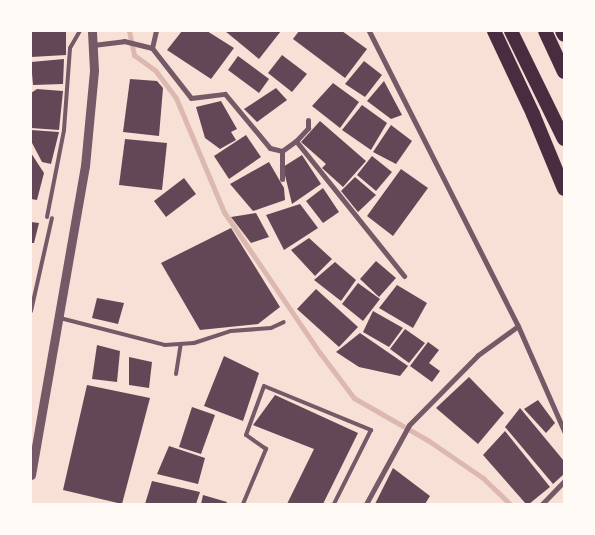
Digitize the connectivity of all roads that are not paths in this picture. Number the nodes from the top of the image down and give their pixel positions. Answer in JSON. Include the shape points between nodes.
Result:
{"nodes":[{"id":1,"x":80,"y":31,"type":"edge"},
{"id":2,"x":92,"y":31,"type":"edge"},
{"id":3,"x":156,"y":31,"type":"edge"},
{"id":4,"x":369,"y":31,"type":"edge"},
{"id":5,"x":494,"y":31,"type":"edge"},
{"id":6,"x":511,"y":31,"type":"edge"},
{"id":7,"x":545,"y":31,"type":"edge"},
{"id":8,"x":562,"y":31,"type":"edge"},
{"id":9,"x":564,"y":35,"type":"edge"},
{"id":10,"x":93,"y":45,"type":"junction"},
{"id":11,"x":152,"y":48,"type":"junction"},
{"id":12,"x":564,"y":72,"type":"edge"},
{"id":13,"x":308,"y":120,"type":"dead end"},
{"id":14,"x":564,"y":139,"type":"edge"},
{"id":15,"x":296,"y":141,"type":"junction"},
{"id":16,"x":282,"y":151,"type":"junction"},
{"id":17,"x":282,"y":179,"type":"dead end"},
{"id":18,"x":564,"y":189,"type":"edge"},
{"id":19,"x":404,"y":276,"type":"dead end"},
{"id":20,"x":31,"y":311,"type":"edge"},
{"id":21,"x":60,"y":318,"type":"junction"},
{"id":22,"x":284,"y":322,"type":"dead end"},
{"id":23,"x":518,"y":326,"type":"junction"},
{"id":24,"x":181,"y":344,"type":"junction"},
{"id":25,"x":176,"y":374,"type":"dead end"},
{"id":26,"x":564,"y":431,"type":"edge"},
{"id":27,"x":31,"y":475,"type":"edge"},
{"id":28,"x":564,"y":481,"type":"edge"},
{"id":29,"x":243,"y":504,"type":"edge"},
{"id":30,"x":334,"y":504,"type":"edge"},
{"id":31,"x":366,"y":504,"type":"edge"},
{"id":32,"x":542,"y":504,"type":"edge"}],
"edges":[{"from":1,"to":20,"type":"lane","via":[[70,48],[64,130]]},
{"from":2,"to":10,"type":"street"},
{"from":3,"to":11,"type":"street"},
{"from":4,"to":23,"type":"street"},
{"from":5,"to":18,"type":"highway"},
{"from":6,"to":14,"type":"highway"},
{"from":7,"to":12,"type":"highway"},
{"from":8,"to":9,"type":"highway"},
{"from":10,"to":11,"type":"street","via":[[124,42]]},
{"from":10,"to":21,"type":"street","via":[[94,70],[85,166]]},
{"from":11,"to":16,"type":"street","via":[[191,98],[225,94],[270,148]]},
{"from":13,"to":15,"type":"street","via":[[308,128]]},
{"from":15,"to":16,"type":"street"},
{"from":15,"to":19,"type":"street"},
{"from":16,"to":17,"type":"street"},
{"from":21,"to":24,"type":"lane","via":[[165,345]]},
{"from":21,"to":27,"type":"street"},
{"from":22,"to":24,"type":"lane","via":[[271,328],[231,331]]},
{"from":23,"to":26,"type":"street"},
{"from":23,"to":31,"type":"street","via":[[478,355],[409,426]]},
{"from":24,"to":25,"type":"lane"},
{"from":28,"to":32,"type":"street"},
{"from":29,"to":30,"type":"lane","via":[[266,449],[246,435],[264,386],[371,430]]}]}
